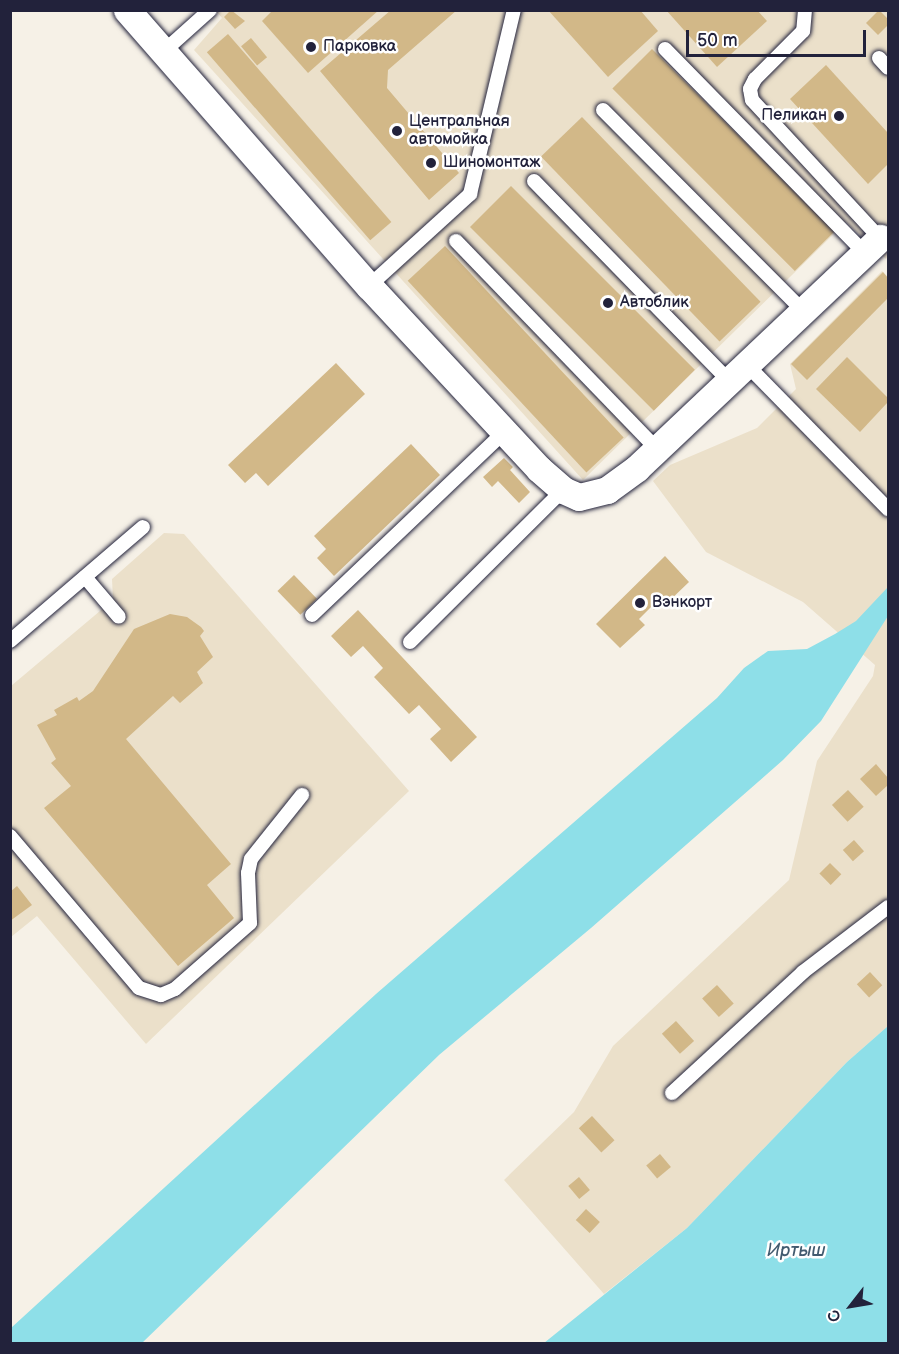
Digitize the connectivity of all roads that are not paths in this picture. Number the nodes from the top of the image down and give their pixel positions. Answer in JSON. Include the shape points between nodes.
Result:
{"nodes":[{"id":1,"x":127,"y":10,"type":"edge"},
{"id":2,"x":210,"y":10,"type":"edge"},
{"id":3,"x":514,"y":10,"type":"edge"},
{"id":4,"x":805,"y":10,"type":"edge"},
{"id":5,"x":665,"y":49,"type":"dead end"},
{"id":6,"x":163,"y":52,"type":"junction"},
{"id":7,"x":603,"y":110,"type":"dead end"},
{"id":8,"x":534,"y":182,"type":"dead end"},
{"id":9,"x":878,"y":240,"type":"edge"},
{"id":10,"x":456,"y":241,"type":"dead end"},
{"id":11,"x":369,"y":286,"type":"junction"},
{"id":12,"x":804,"y":312,"type":"junction"},
{"id":13,"x":739,"y":374,"type":"junction"},
{"id":14,"x":505,"y":431,"type":"junction"},
{"id":15,"x":658,"y":450,"type":"junction"},
{"id":16,"x":563,"y":490,"type":"junction"},
{"id":17,"x":888,"y":509,"type":"edge"},
{"id":18,"x":143,"y":527,"type":"dead end"},
{"id":19,"x":85,"y":576,"type":"junction"},
{"id":20,"x":312,"y":615,"type":"dead end"},
{"id":21,"x":119,"y":617,"type":"dead end"},
{"id":22,"x":10,"y":641,"type":"edge"},
{"id":23,"x":410,"y":642,"type":"dead end"},
{"id":24,"x":302,"y":795,"type":"dead end"},
{"id":25,"x":10,"y":836,"type":"edge"},
{"id":26,"x":888,"y":907,"type":"edge"},
{"id":27,"x":672,"y":1093,"type":"dead end"}],
"edges":[{"from":1,"to":6,"type":"street"},
{"from":2,"to":6,"type":"lane"},
{"from":3,"to":11,"type":"lane","via":[[470,194]]},
{"from":4,"to":9,"type":"lane","via":[[803,31],[755,79],[750,89],[752,100]]},
{"from":5,"to":9,"type":"lane"},
{"from":6,"to":11,"type":"street"},
{"from":7,"to":12,"type":"lane"},
{"from":8,"to":13,"type":"lane"},
{"from":9,"to":12,"type":"street"},
{"from":10,"to":15,"type":"lane"},
{"from":11,"to":14,"type":"street"},
{"from":12,"to":13,"type":"street"},
{"from":13,"to":15,"type":"street"},
{"from":13,"to":17,"type":"lane"},
{"from":14,"to":16,"type":"street"},
{"from":14,"to":20,"type":"lane"},
{"from":15,"to":16,"type":"street","via":[[607,490],[579,497]]},
{"from":16,"to":23,"type":"lane"},
{"from":18,"to":19,"type":"lane"},
{"from":19,"to":21,"type":"lane"},
{"from":19,"to":22,"type":"lane"},
{"from":24,"to":25,"type":"lane","via":[[251,859],[250,923],[175,989],[161,995],[139,988]]},
{"from":26,"to":27,"type":"lane","via":[[803,972]]}]}
